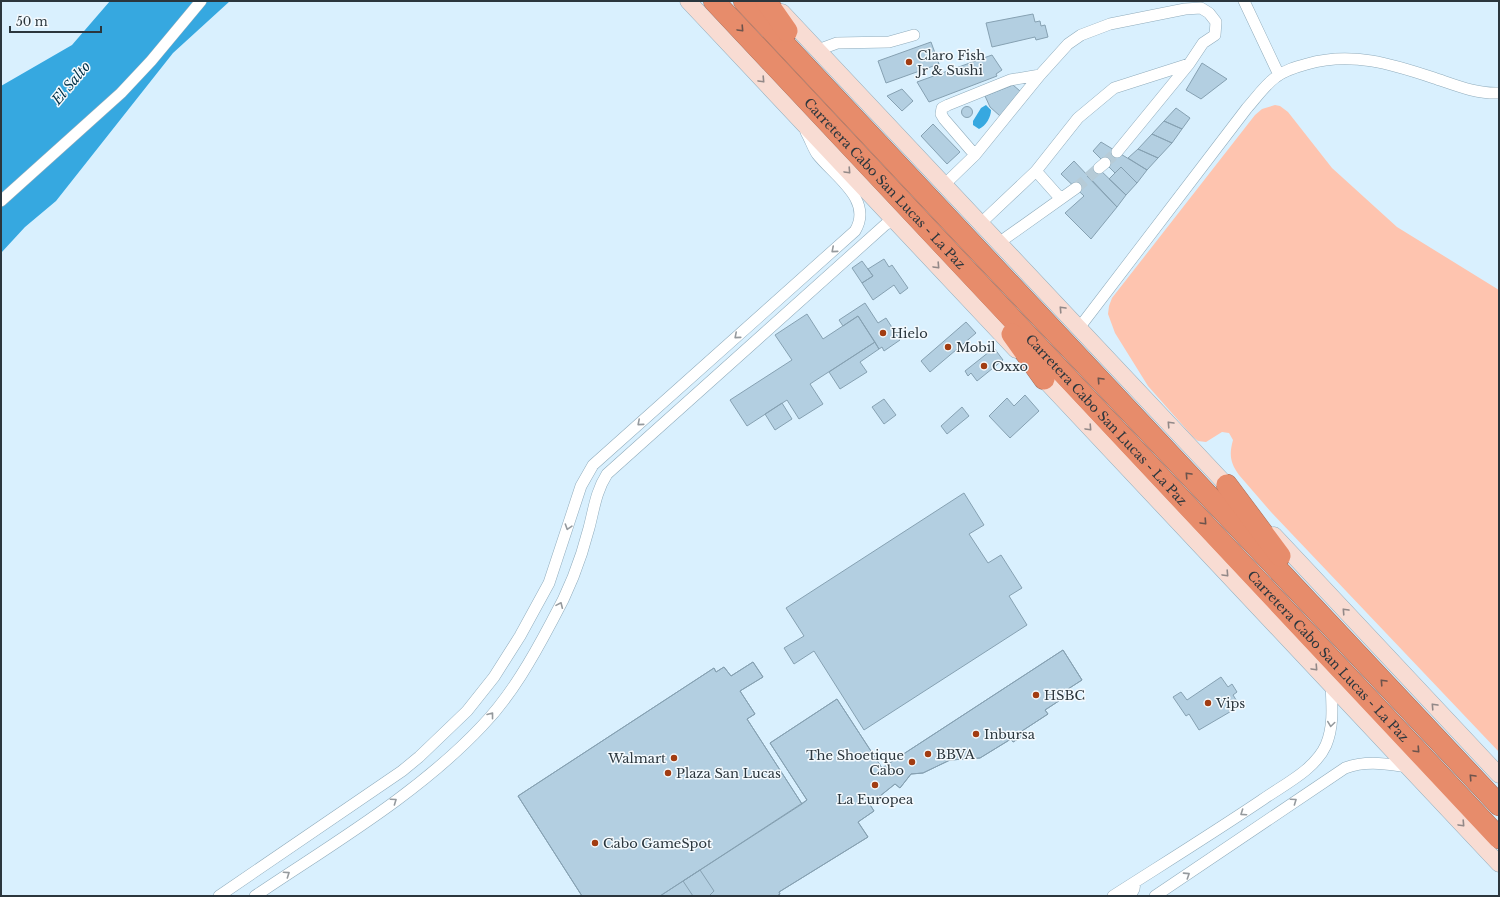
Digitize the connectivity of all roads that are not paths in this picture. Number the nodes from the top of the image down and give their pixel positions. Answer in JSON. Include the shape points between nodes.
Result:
{"nodes":[{"id":1,"x":201,"y":1,"type":"edge"},
{"id":2,"x":688,"y":1,"type":"edge"},
{"id":3,"x":714,"y":1,"type":"edge"},
{"id":4,"x":744,"y":1,"type":"edge"},
{"id":5,"x":766,"y":1,"type":"edge"},
{"id":6,"x":772,"y":1,"type":"edge"},
{"id":7,"x":1244,"y":1,"type":"edge"},
{"id":8,"x":914,"y":35,"type":"dead end"},
{"id":9,"x":818,"y":50,"type":"junction"},
{"id":10,"x":1190,"y":64,"type":"junction"},
{"id":11,"x":1040,"y":75,"type":"junction"},
{"id":12,"x":1279,"y":75,"type":"junction"},
{"id":13,"x":830,"y":92,"type":"junction"},
{"id":14,"x":1499,"y":93,"type":"edge"},
{"id":15,"x":802,"y":122,"type":"junction"},
{"id":16,"x":1118,"y":152,"type":"tunnel mouth"},
{"id":17,"x":975,"y":155,"type":"junction"},
{"id":18,"x":1036,"y":172,"type":"junction"},
{"id":19,"x":945,"y":184,"type":"junction"},
{"id":20,"x":1076,"y":188,"type":"tunnel mouth"},
{"id":21,"x":1060,"y":198,"type":"junction"},
{"id":22,"x":1,"y":201,"type":"edge"},
{"id":23,"x":981,"y":222,"type":"junction"},
{"id":24,"x":899,"y":225,"type":"junction"},
{"id":25,"x":1000,"y":242,"type":"junction"},
{"id":26,"x":946,"y":247,"type":"junction"},
{"id":27,"x":1079,"y":328,"type":"junction"},
{"id":28,"x":1044,"y":379,"type":"junction"},
{"id":29,"x":1227,"y":485,"type":"junction"},
{"id":30,"x":1343,"y":640,"type":"junction"},
{"id":31,"x":1331,"y":685,"type":"junction"},
{"id":32,"x":1408,"y":767,"type":"junction"},
{"id":33,"x":1499,"y":775,"type":"edge"},
{"id":34,"x":1499,"y":805,"type":"edge"},
{"id":35,"x":1499,"y":838,"type":"edge"},
{"id":36,"x":1499,"y":864,"type":"edge"},
{"id":37,"x":1134,"y":882,"type":"junction"},
{"id":38,"x":219,"y":896,"type":"edge"},
{"id":39,"x":255,"y":896,"type":"edge"},
{"id":40,"x":1113,"y":896,"type":"edge"},
{"id":41,"x":1130,"y":896,"type":"edge"},
{"id":42,"x":1155,"y":896,"type":"edge"}],
"edges":[{"from":1,"to":22,"type":"street","via":[[121,93]]},
{"from":2,"to":15,"type":"main road","one_way":true},
{"from":3,"to":26,"type":"highway","name":"Carretera Cabo San Lucas - La Paz","one_way":true},
{"from":4,"to":13,"type":"highway","name":"Carretera Cabo San Lucas - La Paz"},
{"from":5,"to":13,"type":"highway"},
{"from":6,"to":9,"type":"main road"},
{"from":7,"to":12,"type":"street"},
{"from":8,"to":9,"type":"street","via":[[889,42],[837,43]]},
{"from":9,"to":19,"type":"main road"},
{"from":10,"to":11,"type":"street","via":[[1203,43],[1214,35],[1216,22],[1201,8],[1110,24],[1081,35],[1068,44]]},
{"from":10,"to":16,"type":"street"},
{"from":10,"to":18,"type":"street","via":[[1114,88],[1078,118]]},
{"from":11,"to":17,"type":"street"},
{"from":11,"to":17,"type":"street","via":[[1010,80],[942,108],[944,120]]},
{"from":12,"to":14,"type":"street","via":[[1322,60],[1358,58],[1376,60],[1469,89]]},
{"from":12,"to":27,"type":"street","via":[[1247,108]]},
{"from":30,"to":13,"type":"highway","name":"Carretera Cabo San Lucas - La Paz","one_way":true},
{"from":15,"to":24,"type":"main road","one_way":true},
{"from":15,"to":38,"type":"street","one_way":true,"via":[[816,153],[858,202],[861,218],[855,231],[593,465],[580,486],[549,583],[494,677],[467,711],[402,771]]},
{"from":17,"to":19,"type":"street"},
{"from":18,"to":21,"type":"street"},
{"from":18,"to":23,"type":"street"},
{"from":19,"to":23,"type":"main road"},
{"from":20,"to":21,"type":"street"},
{"from":21,"to":25,"type":"street"},
{"from":23,"to":25,"type":"main road"},
{"from":24,"to":28,"type":"main road","one_way":true},
{"from":39,"to":24,"type":"street","one_way":true,"via":[[414,787],[451,757],[483,725],[512,689],[553,620],[578,562],[598,489],[607,474],[886,224],[892,222]]},
{"from":27,"to":25,"type":"main road","one_way":true},
{"from":26,"to":28,"type":"highway"},
{"from":26,"to":35,"type":"highway","name":"Carretera Cabo San Lucas - La Paz","one_way":true},
{"from":29,"to":27,"type":"main road","one_way":true},
{"from":28,"to":31,"type":"main road","one_way":true},
{"from":29,"to":30,"type":"highway"},
{"from":33,"to":29,"type":"main road","one_way":true},
{"from":34,"to":30,"type":"highway","name":"Carretera Cabo San Lucas - La Paz","one_way":true},
{"from":31,"to":32,"type":"main road"},
{"from":31,"to":37,"type":"street","one_way":true,"via":[[1329,734],[1326,745],[1312,764],[1224,826]]},
{"from":32,"to":36,"type":"main road","one_way":true},
{"from":42,"to":32,"type":"street","one_way":true,"via":[[1345,768],[1369,762]]},
{"from":37,"to":40,"type":"street"},
{"from":37,"to":41,"type":"street"}]}
